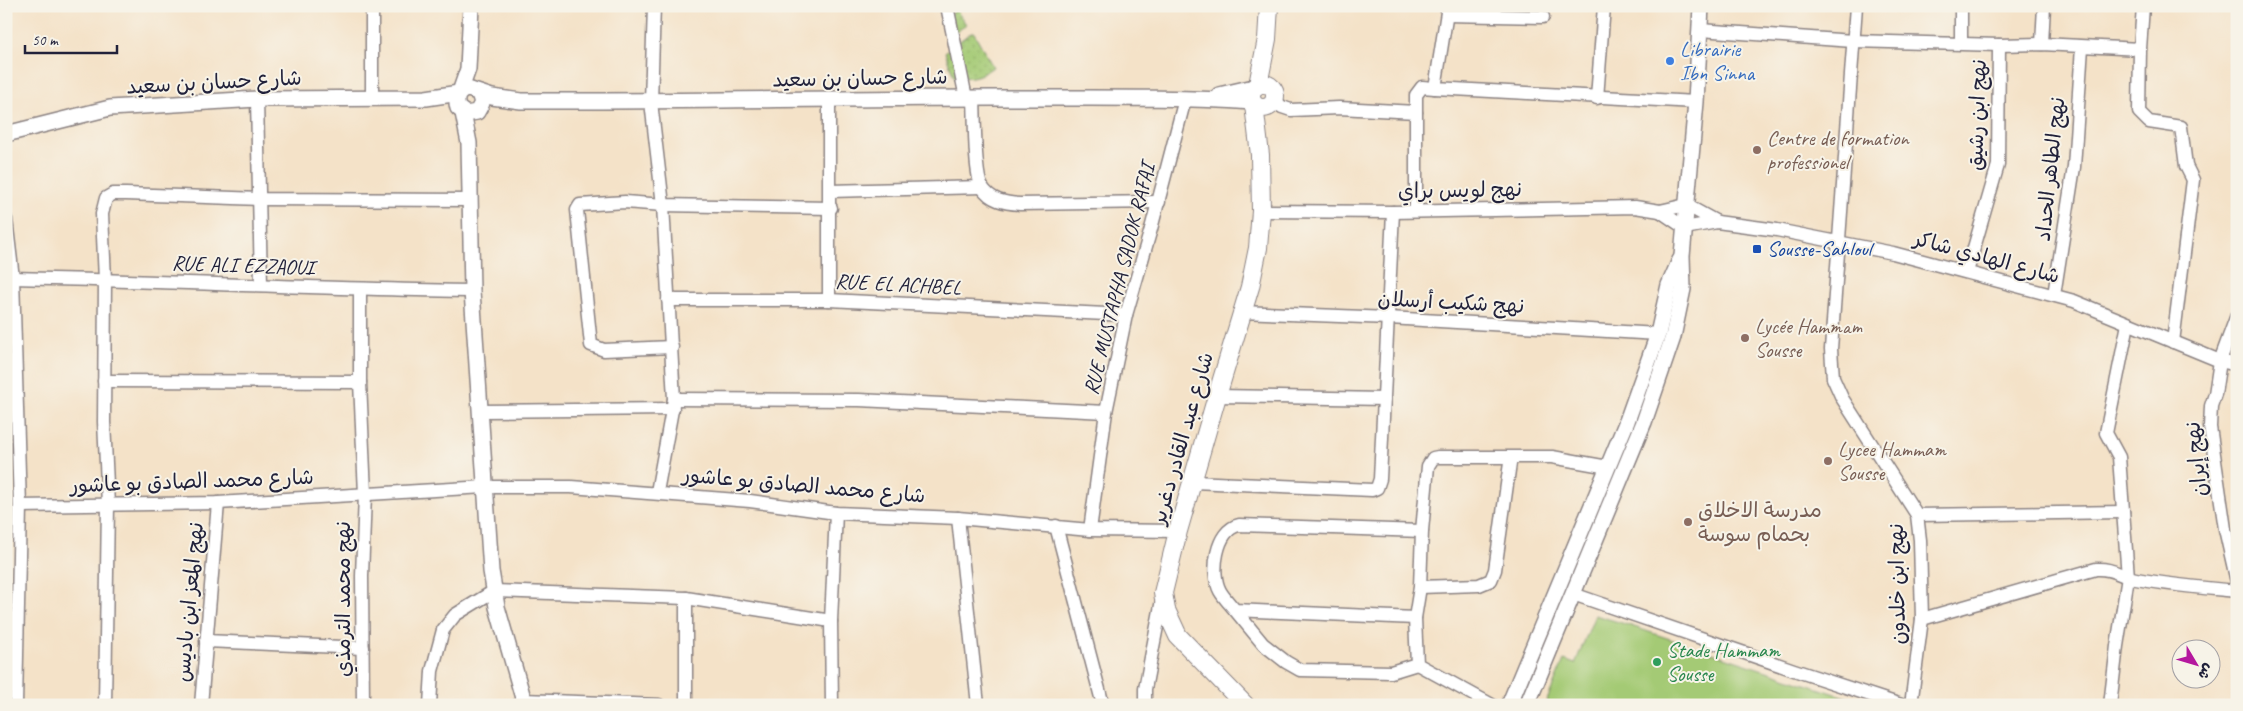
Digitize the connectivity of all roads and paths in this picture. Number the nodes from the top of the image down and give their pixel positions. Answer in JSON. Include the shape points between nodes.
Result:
{"nodes":[{"id":1,"x":372,"y":6,"type":"edge"},
{"id":2,"x":471,"y":6,"type":"edge"},
{"id":3,"x":654,"y":6,"type":"edge"},
{"id":4,"x":947,"y":6,"type":"edge"},
{"id":5,"x":1269,"y":6,"type":"edge"},
{"id":6,"x":1604,"y":6,"type":"edge"},
{"id":7,"x":1701,"y":6,"type":"edge"},
{"id":8,"x":1856,"y":6,"type":"edge"},
{"id":9,"x":1961,"y":6,"type":"edge"},
{"id":10,"x":2044,"y":6,"type":"edge"},
{"id":11,"x":2143,"y":6,"type":"edge"},
{"id":12,"x":1448,"y":11,"type":"edge"},
{"id":13,"x":1543,"y":17,"type":"dead end"},
{"id":14,"x":1700,"y":30,"type":"junction"},
{"id":15,"x":1853,"y":41,"type":"junction"},
{"id":16,"x":1961,"y":44,"type":"junction"},
{"id":17,"x":2042,"y":44,"type":"junction"},
{"id":18,"x":1999,"y":45,"type":"junction"},
{"id":19,"x":2082,"y":47,"type":"junction"},
{"id":20,"x":2140,"y":49,"type":"junction"},
{"id":21,"x":1435,"y":88,"type":"junction"},
{"id":22,"x":468,"y":92,"type":"junction"},
{"id":23,"x":1262,"y":96,"type":"junction"},
{"id":24,"x":372,"y":98,"type":"junction"},
{"id":25,"x":426,"y":98,"type":"junction"},
{"id":26,"x":970,"y":98,"type":"junction"},
{"id":27,"x":1597,"y":98,"type":"junction"},
{"id":28,"x":257,"y":99,"type":"junction"},
{"id":29,"x":1193,"y":99,"type":"junction"},
{"id":30,"x":830,"y":100,"type":"junction"},
{"id":31,"x":521,"y":102,"type":"junction"},
{"id":32,"x":650,"y":102,"type":"junction"},
{"id":33,"x":1696,"y":102,"type":"junction"},
{"id":34,"x":470,"y":111,"type":"junction"},
{"id":35,"x":1416,"y":112,"type":"junction"},
{"id":36,"x":6,"y":134,"type":"edge"},
{"id":37,"x":982,"y":187,"type":"junction"},
{"id":38,"x":830,"y":191,"type":"junction"},
{"id":39,"x":260,"y":198,"type":"junction"},
{"id":40,"x":470,"y":200,"type":"junction"},
{"id":41,"x":1159,"y":202,"type":"junction"},
{"id":42,"x":663,"y":205,"type":"junction"},
{"id":43,"x":1686,"y":205,"type":"junction"},
{"id":44,"x":830,"y":208,"type":"junction"},
{"id":45,"x":1261,"y":210,"type":"junction"},
{"id":46,"x":1416,"y":211,"type":"junction"},
{"id":47,"x":1660,"y":211,"type":"junction"},
{"id":48,"x":1393,"y":212,"type":"junction"},
{"id":49,"x":6,"y":219,"type":"edge"},
{"id":50,"x":1717,"y":222,"type":"junction"},
{"id":51,"x":1685,"y":228,"type":"junction"},
{"id":52,"x":1838,"y":244,"type":"junction"},
{"id":53,"x":1682,"y":256,"type":"junction"},
{"id":54,"x":1967,"y":272,"type":"junction"},
{"id":55,"x":14,"y":278,"type":"junction"},
{"id":56,"x":105,"y":280,"type":"junction"},
{"id":57,"x":261,"y":285,"type":"junction"},
{"id":58,"x":360,"y":290,"type":"junction"},
{"id":59,"x":472,"y":291,"type":"junction"},
{"id":60,"x":2054,"y":295,"type":"junction"},
{"id":61,"x":668,"y":300,"type":"junction"},
{"id":62,"x":829,"y":300,"type":"junction"},
{"id":63,"x":1241,"y":312,"type":"junction"},
{"id":64,"x":1126,"y":315,"type":"junction"},
{"id":65,"x":2237,"y":315,"type":"edge"},
{"id":66,"x":1389,"y":318,"type":"junction"},
{"id":67,"x":2128,"y":324,"type":"junction"},
{"id":68,"x":1658,"y":334,"type":"junction"},
{"id":69,"x":2173,"y":342,"type":"junction"},
{"id":70,"x":672,"y":347,"type":"junction"},
{"id":71,"x":2220,"y":361,"type":"junction"},
{"id":72,"x":2237,"y":365,"type":"edge"},
{"id":73,"x":104,"y":381,"type":"junction"},
{"id":74,"x":360,"y":382,"type":"junction"},
{"id":75,"x":1216,"y":396,"type":"junction"},
{"id":76,"x":1384,"y":399,"type":"junction"},
{"id":77,"x":673,"y":404,"type":"junction"},
{"id":78,"x":480,"y":410,"type":"junction"},
{"id":79,"x":1106,"y":412,"type":"junction"},
{"id":80,"x":12,"y":447,"type":"edge"},
{"id":81,"x":1510,"y":463,"type":"dead end"},
{"id":82,"x":1608,"y":467,"type":"junction"},
{"id":83,"x":1193,"y":482,"type":"junction"},
{"id":84,"x":485,"y":487,"type":"junction"},
{"id":85,"x":657,"y":492,"type":"junction"},
{"id":86,"x":365,"y":494,"type":"junction"},
{"id":87,"x":218,"y":502,"type":"junction"},
{"id":88,"x":108,"y":505,"type":"junction"},
{"id":89,"x":20,"y":506,"type":"junction"},
{"id":90,"x":2123,"y":512,"type":"junction"},
{"id":91,"x":836,"y":513,"type":"junction"},
{"id":92,"x":1917,"y":515,"type":"junction"},
{"id":93,"x":958,"y":518,"type":"junction"},
{"id":94,"x":1056,"y":526,"type":"junction"},
{"id":95,"x":2231,"y":528,"type":"edge"},
{"id":96,"x":1090,"y":530,"type":"junction"},
{"id":97,"x":1178,"y":531,"type":"junction"},
{"id":98,"x":1422,"y":531,"type":"junction"},
{"id":99,"x":2128,"y":577,"type":"junction"},
{"id":100,"x":2237,"y":582,"type":"edge"},
{"id":101,"x":1420,"y":586,"type":"junction"},
{"id":102,"x":494,"y":591,"type":"junction"},
{"id":103,"x":2237,"y":591,"type":"edge"},
{"id":104,"x":1163,"y":593,"type":"junction"},
{"id":105,"x":1574,"y":594,"type":"junction"},
{"id":106,"x":686,"y":598,"type":"junction"},
{"id":107,"x":1235,"y":610,"type":"junction"},
{"id":108,"x":1416,"y":618,"type":"junction"},
{"id":109,"x":1922,"y":619,"type":"junction"},
{"id":110,"x":831,"y":621,"type":"junction"},
{"id":111,"x":206,"y":642,"type":"junction"},
{"id":112,"x":362,"y":648,"type":"junction"},
{"id":113,"x":1417,"y":664,"type":"junction"},
{"id":114,"x":524,"y":702,"type":"edge"},
{"id":115,"x":16,"y":705,"type":"edge"},
{"id":116,"x":105,"y":705,"type":"edge"},
{"id":117,"x":201,"y":705,"type":"edge"},
{"id":118,"x":363,"y":705,"type":"edge"},
{"id":119,"x":430,"y":705,"type":"edge"},
{"id":120,"x":659,"y":705,"type":"edge"},
{"id":121,"x":686,"y":705,"type":"edge"},
{"id":122,"x":832,"y":705,"type":"edge"},
{"id":123,"x":978,"y":705,"type":"edge"},
{"id":124,"x":1104,"y":705,"type":"edge"},
{"id":125,"x":1145,"y":705,"type":"edge"},
{"id":126,"x":1245,"y":705,"type":"edge"},
{"id":127,"x":1492,"y":705,"type":"edge"},
{"id":128,"x":1509,"y":705,"type":"edge"},
{"id":129,"x":1527,"y":705,"type":"edge"},
{"id":130,"x":1901,"y":705,"type":"edge"},
{"id":131,"x":1912,"y":705,"type":"edge"},
{"id":132,"x":2110,"y":705,"type":"edge"}],
"edges":[{"from":1,"to":24,"type":"street"},
{"from":2,"to":22,"type":"street"},
{"from":3,"to":32,"type":"street"},
{"from":4,"to":26,"type":"street"},
{"from":5,"to":23,"type":"main road","name":"شارع عبد القادر دغرير"},
{"from":6,"to":27,"type":"street"},
{"from":7,"to":14,"type":"street"},
{"from":8,"to":15,"type":"street","name":"نهج ابن خلدون"},
{"from":9,"to":16,"type":"street"},
{"from":10,"to":17,"type":"street"},
{"from":11,"to":20,"type":"street"},
{"from":12,"to":13,"type":"street"},
{"from":12,"to":21,"type":"street"},
{"from":14,"to":15,"type":"street"},
{"from":14,"to":33,"type":"street"},
{"from":15,"to":16,"type":"street"},
{"from":15,"to":52,"type":"street","name":"نهج ابن خلدون"},
{"from":16,"to":18,"type":"street"},
{"from":17,"to":18,"type":"street"},
{"from":17,"to":19,"type":"street"},
{"from":18,"to":54,"type":"street","name":"نهج ابن رشيق","via":[[1998,165]]},
{"from":19,"to":20,"type":"street"},
{"from":19,"to":60,"type":"street","name":"نهج الطاهر الحداد","via":[[2074,167]]},
{"from":20,"to":69,"type":"street","via":[[2140,115],[2151,123],[2181,127],[2186,166],[2194,180]]},
{"from":21,"to":27,"type":"street"},
{"from":21,"to":35,"type":"street","via":[[1422,87],[1418,91]]},
{"from":22,"to":25,"type":"street","name":"شارع حسان بن سعيد"},
{"from":22,"to":31,"type":"street","name":"شارع حسان بن سعيد"},
{"from":22,"to":34,"type":"street","via":[[456,100]]},
{"from":22,"to":34,"type":"street","via":[[482,104]]},
{"from":23,"to":29,"type":"street","name":"شارع حسان بن سعيد"},
{"from":23,"to":35,"type":"street","via":[[1291,110],[1339,108]]},
{"from":23,"to":45,"type":"main road","name":"شارع عبد القادر دغرير"},
{"from":24,"to":25,"type":"street","name":"شارع حسان بن سعيد"},
{"from":24,"to":28,"type":"street","name":"شارع حسان بن سعيد"},
{"from":25,"to":34,"type":"street","name":"شارع حسان بن سعيد"},
{"from":26,"to":29,"type":"street","name":"شارع حسان بن سعيد"},
{"from":26,"to":30,"type":"street","name":"شارع حسان بن سعيد"},
{"from":26,"to":37,"type":"street"},
{"from":27,"to":33,"type":"street"},
{"from":28,"to":36,"type":"street","name":"شارع حسان بن سعيد","via":[[110,108]]},
{"from":28,"to":39,"type":"street"},
{"from":29,"to":41,"type":"street","name":"RUE MUSTAPHA SADOK RAFAI"},
{"from":30,"to":32,"type":"street","name":"شارع حسان بن سعيد"},
{"from":30,"to":38,"type":"street"},
{"from":31,"to":32,"type":"street","name":"شارع حسان بن سعيد"},
{"from":31,"to":34,"type":"street","name":"شارع حسان بن سعيد"},
{"from":32,"to":42,"type":"street"},
{"from":33,"to":43,"type":"street"},
{"from":34,"to":40,"type":"street"},
{"from":35,"to":46,"type":"street"},
{"from":37,"to":38,"type":"street"},
{"from":37,"to":41,"type":"street","via":[[995,200],[1008,203]]},
{"from":38,"to":44,"type":"street"},
{"from":39,"to":40,"type":"street"},
{"from":39,"to":56,"type":"street","via":[[109,196],[102,208]]},
{"from":39,"to":57,"type":"street"},
{"from":40,"to":59,"type":"street"},
{"from":41,"to":64,"type":"street","name":"RUE MUSTAPHA SADOK RAFAI"},
{"from":42,"to":44,"type":"street"},
{"from":42,"to":61,"type":"street"},
{"from":42,"to":70,"type":"street","via":[[598,202],[582,204],[577,210],[591,345],[604,350]]},
{"from":43,"to":47,"type":"street"},
{"from":43,"to":50,"type":"street","name":"شارع الهادي شاكر"},
{"from":43,"to":51,"type":"street"},
{"from":44,"to":62,"type":"street"},
{"from":45,"to":48,"type":"street","name":"نهج لويس براي"},
{"from":45,"to":63,"type":"main road","name":"شارع عبد القادر دغرير","via":[[1258,248]]},
{"from":46,"to":47,"type":"street","name":"نهج لويس براي","via":[[1635,207]]},
{"from":46,"to":48,"type":"street","name":"نهج لويس براي"},
{"from":47,"to":51,"type":"street"},
{"from":48,"to":66,"type":"street"},
{"from":49,"to":55,"type":"street"},
{"from":50,"to":51,"type":"street","name":"شارع الهادي شاكر"},
{"from":50,"to":52,"type":"street","name":"شارع الهادي شاكر","via":[[1777,230]]},
{"from":51,"to":53,"type":"street"},
{"from":52,"to":54,"type":"street","name":"شارع الهادي شاكر","via":[[1893,253]]},
{"from":52,"to":92,"type":"street","name":"نهج ابن خلدون","via":[[1831,349],[1833,378],[1842,398]]},
{"from":53,"to":68,"type":"street","via":[[1669,285]]},
{"from":53,"to":105,"type":"street","via":[[1683,289],[1673,337],[1644,422]]},
{"from":54,"to":60,"type":"street","name":"شارع الهادي شاكر"},
{"from":55,"to":56,"type":"street","name":"RUE ALI EZZAOUI"},
{"from":55,"to":80,"type":"street"},
{"from":56,"to":57,"type":"street","name":"RUE ALI EZZAOUI"},
{"from":56,"to":73,"type":"street"},
{"from":57,"to":58,"type":"street","name":"RUE ALI EZZAOUI"},
{"from":58,"to":59,"type":"street","name":"RUE ALI EZZAOUI"},
{"from":58,"to":74,"type":"street","name":"نهج محمد الترمذي"},
{"from":59,"to":78,"type":"street"},
{"from":60,"to":67,"type":"street","name":"شارع الهادي شاكر"},
{"from":61,"to":62,"type":"street","name":"RUE EL ACHBEL"},
{"from":61,"to":70,"type":"street"},
{"from":62,"to":64,"type":"street","name":"RUE EL ACHBEL"},
{"from":63,"to":66,"type":"street","name":"نهج شكيب أرسلان"},
{"from":63,"to":75,"type":"main road","name":"شارع عبد القادر دغرير"},
{"from":64,"to":79,"type":"street","name":"RUE MUSTAPHA SADOK RAFAI"},
{"from":65,"to":71,"type":"street","name":"نهج إيران"},
{"from":66,"to":68,"type":"street","name":"نهج شكيب أرسلان"},
{"from":66,"to":76,"type":"street"},
{"from":67,"to":69,"type":"street","name":"شارع الهادي شاكر"},
{"from":67,"to":90,"type":"street","via":[[2106,433],[2119,457]]},
{"from":68,"to":82,"type":"street"},
{"from":69,"to":71,"type":"street","name":"شارع الهادي شاكر"},
{"from":70,"to":77,"type":"street"},
{"from":71,"to":72,"type":"street","name":"شارع الهادي شاكر"},
{"from":71,"to":95,"type":"street","name":"نهج إيران","via":[[2210,427]]},
{"from":73,"to":74,"type":"street"},
{"from":73,"to":88,"type":"street"},
{"from":74,"to":86,"type":"street","name":"نهج محمد الترمذي"},
{"from":75,"to":76,"type":"street"},
{"from":75,"to":83,"type":"main road","name":"شارع عبد القادر دغرير"},
{"from":76,"to":83,"type":"street","via":[[1377,488]]},
{"from":77,"to":78,"type":"street"},
{"from":77,"to":79,"type":"street","via":[[859,400]]},
{"from":77,"to":85,"type":"street"},
{"from":78,"to":84,"type":"street"},
{"from":79,"to":96,"type":"street","name":"RUE MUSTAPHA SADOK RAFAI"},
{"from":80,"to":89,"type":"street"},
{"from":81,"to":101,"type":"street","via":[[1491,580],[1479,585]]},
{"from":82,"to":98,"type":"street","via":[[1552,457],[1432,458],[1428,466]]},
{"from":82,"to":128,"type":"street"},
{"from":83,"to":97,"type":"main road","name":"شارع عبد القادر دغرير"},
{"from":84,"to":85,"type":"street","name":"شارع محمد الصادق بو عاشور"},
{"from":84,"to":86,"type":"street","name":"شارع محمد الصادق بو عاشور"},
{"from":84,"to":102,"type":"street"},
{"from":85,"to":91,"type":"street","name":"شارع محمد الصادق بو عاشور"},
{"from":86,"to":87,"type":"street","name":"شارع محمد الصادق بو عاشور"},
{"from":86,"to":112,"type":"street","name":"نهج محمد الترمذي"},
{"from":87,"to":88,"type":"street","name":"شارع محمد الصادق بو عاشور"},
{"from":87,"to":111,"type":"street","name":"نهج المعز ابن باديس"},
{"from":88,"to":89,"type":"street","name":"شارع محمد الصادق بو عاشور"},
{"from":88,"to":116,"type":"street"},
{"from":89,"to":115,"type":"street"},
{"from":90,"to":92,"type":"street"},
{"from":90,"to":99,"type":"street"},
{"from":91,"to":93,"type":"street","name":"شارع محمد الصادق بو عاشور"},
{"from":91,"to":110,"type":"street"},
{"from":92,"to":109,"type":"street","name":"نهج ابن خلدون"},
{"from":93,"to":94,"type":"street","name":"شارع محمد الصادق بو عاشور"},
{"from":93,"to":123,"type":"street"},
{"from":94,"to":96,"type":"street","name":"شارع محمد الصادق بو عاشور"},
{"from":94,"to":124,"type":"street"},
{"from":95,"to":100,"type":"street","name":"نهج إيران"},
{"from":96,"to":97,"type":"street","name":"شارع محمد الصادق بو عاشور"},
{"from":97,"to":104,"type":"main road","name":"شارع عبد القادر دغرير"},
{"from":98,"to":101,"type":"street"},
{"from":98,"to":107,"type":"street","via":[[1235,526],[1222,536],[1216,570],[1220,592]]},
{"from":99,"to":103,"type":"street","via":[[2178,587]]},
{"from":99,"to":109,"type":"street","via":[[2108,568],[2096,569]]},
{"from":99,"to":132,"type":"street"},
{"from":101,"to":108,"type":"street"},
{"from":102,"to":106,"type":"street"},
{"from":102,"to":114,"type":"street"},
{"from":102,"to":119,"type":"street","via":[[455,615],[444,630],[432,671]]},
{"from":104,"to":125,"type":"street"},
{"from":104,"to":126,"type":"main road","name":"شارع عبد القادر دغرير","via":[[1166,610],[1178,636]]},
{"from":105,"to":129,"type":"street"},
{"from":105,"to":130,"type":"street"},
{"from":106,"to":110,"type":"street"},
{"from":106,"to":121,"type":"street"},
{"from":107,"to":108,"type":"street"},
{"from":107,"to":113,"type":"street","via":[[1263,644],[1300,670],[1390,672]]},
{"from":108,"to":113,"type":"street"},
{"from":109,"to":131,"type":"street","name":"نهج ابن خلدون"},
{"from":110,"to":122,"type":"street"},
{"from":111,"to":112,"type":"street"},
{"from":111,"to":117,"type":"street","name":"نهج المعز ابن باديس"},
{"from":112,"to":118,"type":"street","name":"نهج محمد الترمذي"},
{"from":113,"to":127,"type":"street"},
{"from":114,"to":120,"type":"street"}]}
